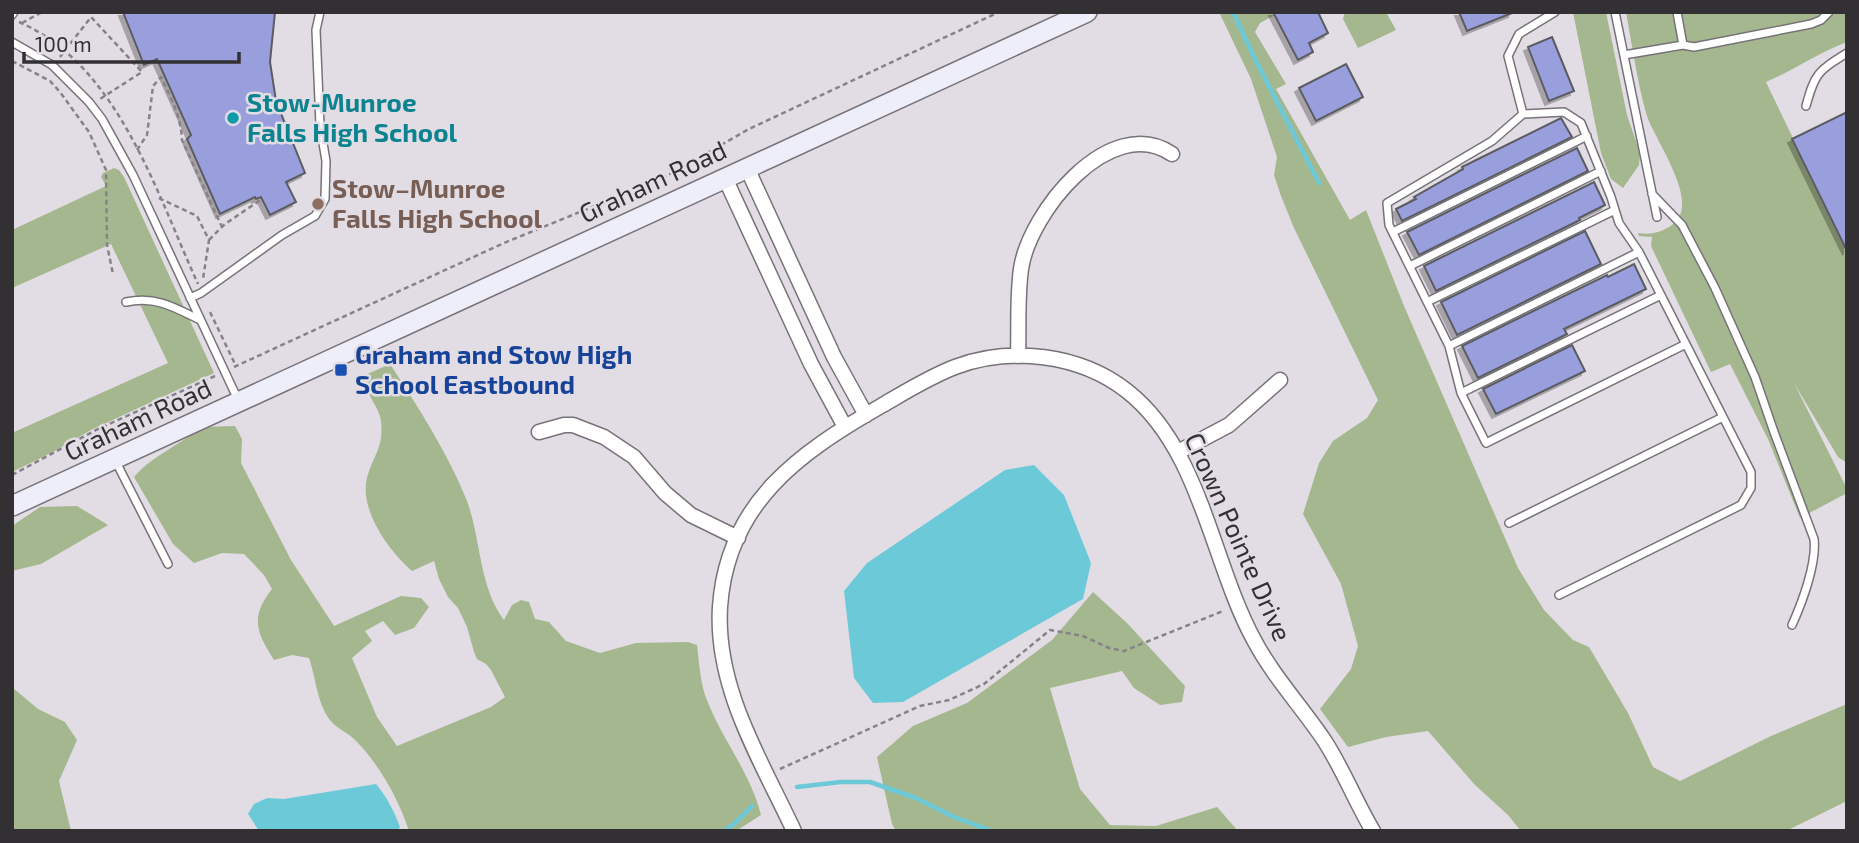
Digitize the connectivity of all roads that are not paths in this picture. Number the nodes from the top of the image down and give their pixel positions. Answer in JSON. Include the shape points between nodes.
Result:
{"nodes":[{"id":1,"x":320,"y":12,"type":"edge"},
{"id":2,"x":1087,"y":12,"type":"edge"},
{"id":3,"x":1555,"y":12,"type":"edge"},
{"id":4,"x":1615,"y":12,"type":"edge"},
{"id":5,"x":1677,"y":12,"type":"edge"},
{"id":6,"x":1829,"y":12,"type":"edge"},
{"id":7,"x":12,"y":42,"type":"edge"},
{"id":8,"x":1682,"y":44,"type":"junction"},
{"id":9,"x":1847,"y":53,"type":"edge"},
{"id":10,"x":1624,"y":55,"type":"junction"},
{"id":11,"x":1806,"y":106,"type":"dead end"},
{"id":12,"x":1523,"y":114,"type":"junction"},
{"id":13,"x":1587,"y":136,"type":"junction"},
{"id":14,"x":1172,"y":154,"type":"dead end"},
{"id":15,"x":747,"y":168,"type":"junction"},
{"id":16,"x":1601,"y":171,"type":"junction"},
{"id":17,"x":725,"y":178,"type":"junction"},
{"id":18,"x":1652,"y":194,"type":"junction"},
{"id":19,"x":1615,"y":210,"type":"junction"},
{"id":20,"x":1657,"y":217,"type":"dead end"},
{"id":21,"x":1393,"y":232,"type":"junction"},
{"id":22,"x":786,"y":251,"type":"junction"},
{"id":23,"x":1639,"y":252,"type":"junction"},
{"id":24,"x":764,"y":261,"type":"junction"},
{"id":25,"x":1410,"y":266,"type":"junction"},
{"id":26,"x":1661,"y":295,"type":"junction"},
{"id":27,"x":190,"y":298,"type":"junction"},
{"id":28,"x":126,"y":302,"type":"dead end"},
{"id":29,"x":1427,"y":302,"type":"junction"},
{"id":30,"x":200,"y":320,"type":"junction"},
{"id":31,"x":821,"y":328,"type":"junction"},
{"id":32,"x":799,"y":339,"type":"junction"},
{"id":33,"x":1686,"y":344,"type":"junction"},
{"id":34,"x":1449,"y":346,"type":"junction"},
{"id":35,"x":1018,"y":355,"type":"junction"},
{"id":36,"x":1280,"y":380,"type":"dead end"},
{"id":37,"x":1461,"y":393,"type":"junction"},
{"id":38,"x":239,"y":402,"type":"junction"},
{"id":39,"x":866,"y":415,"type":"junction"},
{"id":40,"x":1723,"y":416,"type":"junction"},
{"id":41,"x":845,"y":427,"type":"junction"},
{"id":42,"x":539,"y":432,"type":"dead end"},
{"id":43,"x":1178,"y":452,"type":"junction"},
{"id":44,"x":115,"y":459,"type":"junction"},
{"id":45,"x":12,"y":506,"type":"edge"},
{"id":46,"x":1509,"y":523,"type":"dead end"},
{"id":47,"x":738,"y":538,"type":"junction"},
{"id":48,"x":168,"y":564,"type":"dead end"},
{"id":49,"x":1559,"y":595,"type":"dead end"},
{"id":50,"x":1792,"y":625,"type":"dead end"},
{"id":51,"x":794,"y":831,"type":"edge"},
{"id":52,"x":1373,"y":831,"type":"edge"}],
"edges":[{"from":1,"to":27,"type":"lane","via":[[316,30],[325,199],[315,216]]},
{"from":2,"to":15,"type":"main road","name":"Graham Road"},
{"from":3,"to":12,"type":"lane","via":[[1519,34],[1508,56]]},
{"from":4,"to":10,"type":"lane"},
{"from":5,"to":8,"type":"lane"},
{"from":6,"to":8,"type":"lane","via":[[1811,24],[1694,47]]},
{"from":7,"to":27,"type":"lane","via":[[54,67],[92,105],[134,175]]},
{"from":8,"to":10,"type":"lane"},
{"from":9,"to":11,"type":"lane","via":[[1813,79]]},
{"from":10,"to":18,"type":"lane"},
{"from":12,"to":13,"type":"lane","via":[[1564,111],[1581,123]]},
{"from":12,"to":21,"type":"lane","via":[[1492,141],[1387,204]]},
{"from":13,"to":16,"type":"lane"},
{"from":13,"to":21,"type":"lane"},
{"from":14,"to":35,"type":"street","via":[[1145,144],[1120,148],[1083,169],[1060,190],[1039,223],[1021,267]]},
{"from":15,"to":17,"type":"main road","name":"Graham Road"},
{"from":15,"to":22,"type":"street"},
{"from":16,"to":19,"type":"lane"},
{"from":16,"to":25,"type":"lane"},
{"from":17,"to":24,"type":"street"},
{"from":17,"to":38,"type":"main road","name":"Graham Road"},
{"from":18,"to":20,"type":"lane"},
{"from":18,"to":50,"type":"lane","via":[[1682,225],[1715,288],[1755,377],[1814,539],[1816,550]]},
{"from":19,"to":23,"type":"lane"},
{"from":19,"to":29,"type":"lane"},
{"from":21,"to":25,"type":"lane"},
{"from":22,"to":24,"type":"street"},
{"from":22,"to":31,"type":"street"},
{"from":23,"to":26,"type":"lane"},
{"from":23,"to":34,"type":"lane"},
{"from":24,"to":32,"type":"street"},
{"from":25,"to":29,"type":"lane"},
{"from":26,"to":33,"type":"lane"},
{"from":26,"to":37,"type":"lane"},
{"from":27,"to":30,"type":"lane"},
{"from":28,"to":30,"type":"lane","via":[[143,299],[168,304]]},
{"from":29,"to":34,"type":"lane"},
{"from":30,"to":38,"type":"lane"},
{"from":31,"to":32,"type":"street"},
{"from":31,"to":39,"type":"street"},
{"from":32,"to":41,"type":"street"},
{"from":33,"to":37,"type":"lane","via":[[1486,443]]},
{"from":33,"to":40,"type":"lane"},
{"from":34,"to":37,"type":"lane"},
{"from":35,"to":39,"type":"street","name":"Crown Pointe Drive","via":[[946,370]]},
{"from":35,"to":43,"type":"street","name":"Crown Pointe Drive","via":[[1076,365],[1116,383],[1151,414]]},
{"from":36,"to":43,"type":"street","via":[[1229,425]]},
{"from":38,"to":44,"type":"main road","name":"Graham Road"},
{"from":39,"to":41,"type":"street","name":"Crown Pointe Drive"},
{"from":40,"to":46,"type":"lane"},
{"from":40,"to":49,"type":"lane","via":[[1751,471],[1751,488],[1741,505]]},
{"from":41,"to":47,"type":"street","name":"Crown Pointe Drive","via":[[779,477]]},
{"from":42,"to":47,"type":"street","via":[[573,425],[604,437],[634,457],[665,494],[691,515]]},
{"from":43,"to":52,"type":"street","name":"Crown Pointe Drive","via":[[1254,642],[1334,755]]},
{"from":44,"to":45,"type":"main road","name":"Graham Road"},
{"from":44,"to":48,"type":"lane"},
{"from":47,"to":51,"type":"street","name":"Crown Pointe Drive","via":[[720,606],[722,659],[739,713]]}]}
